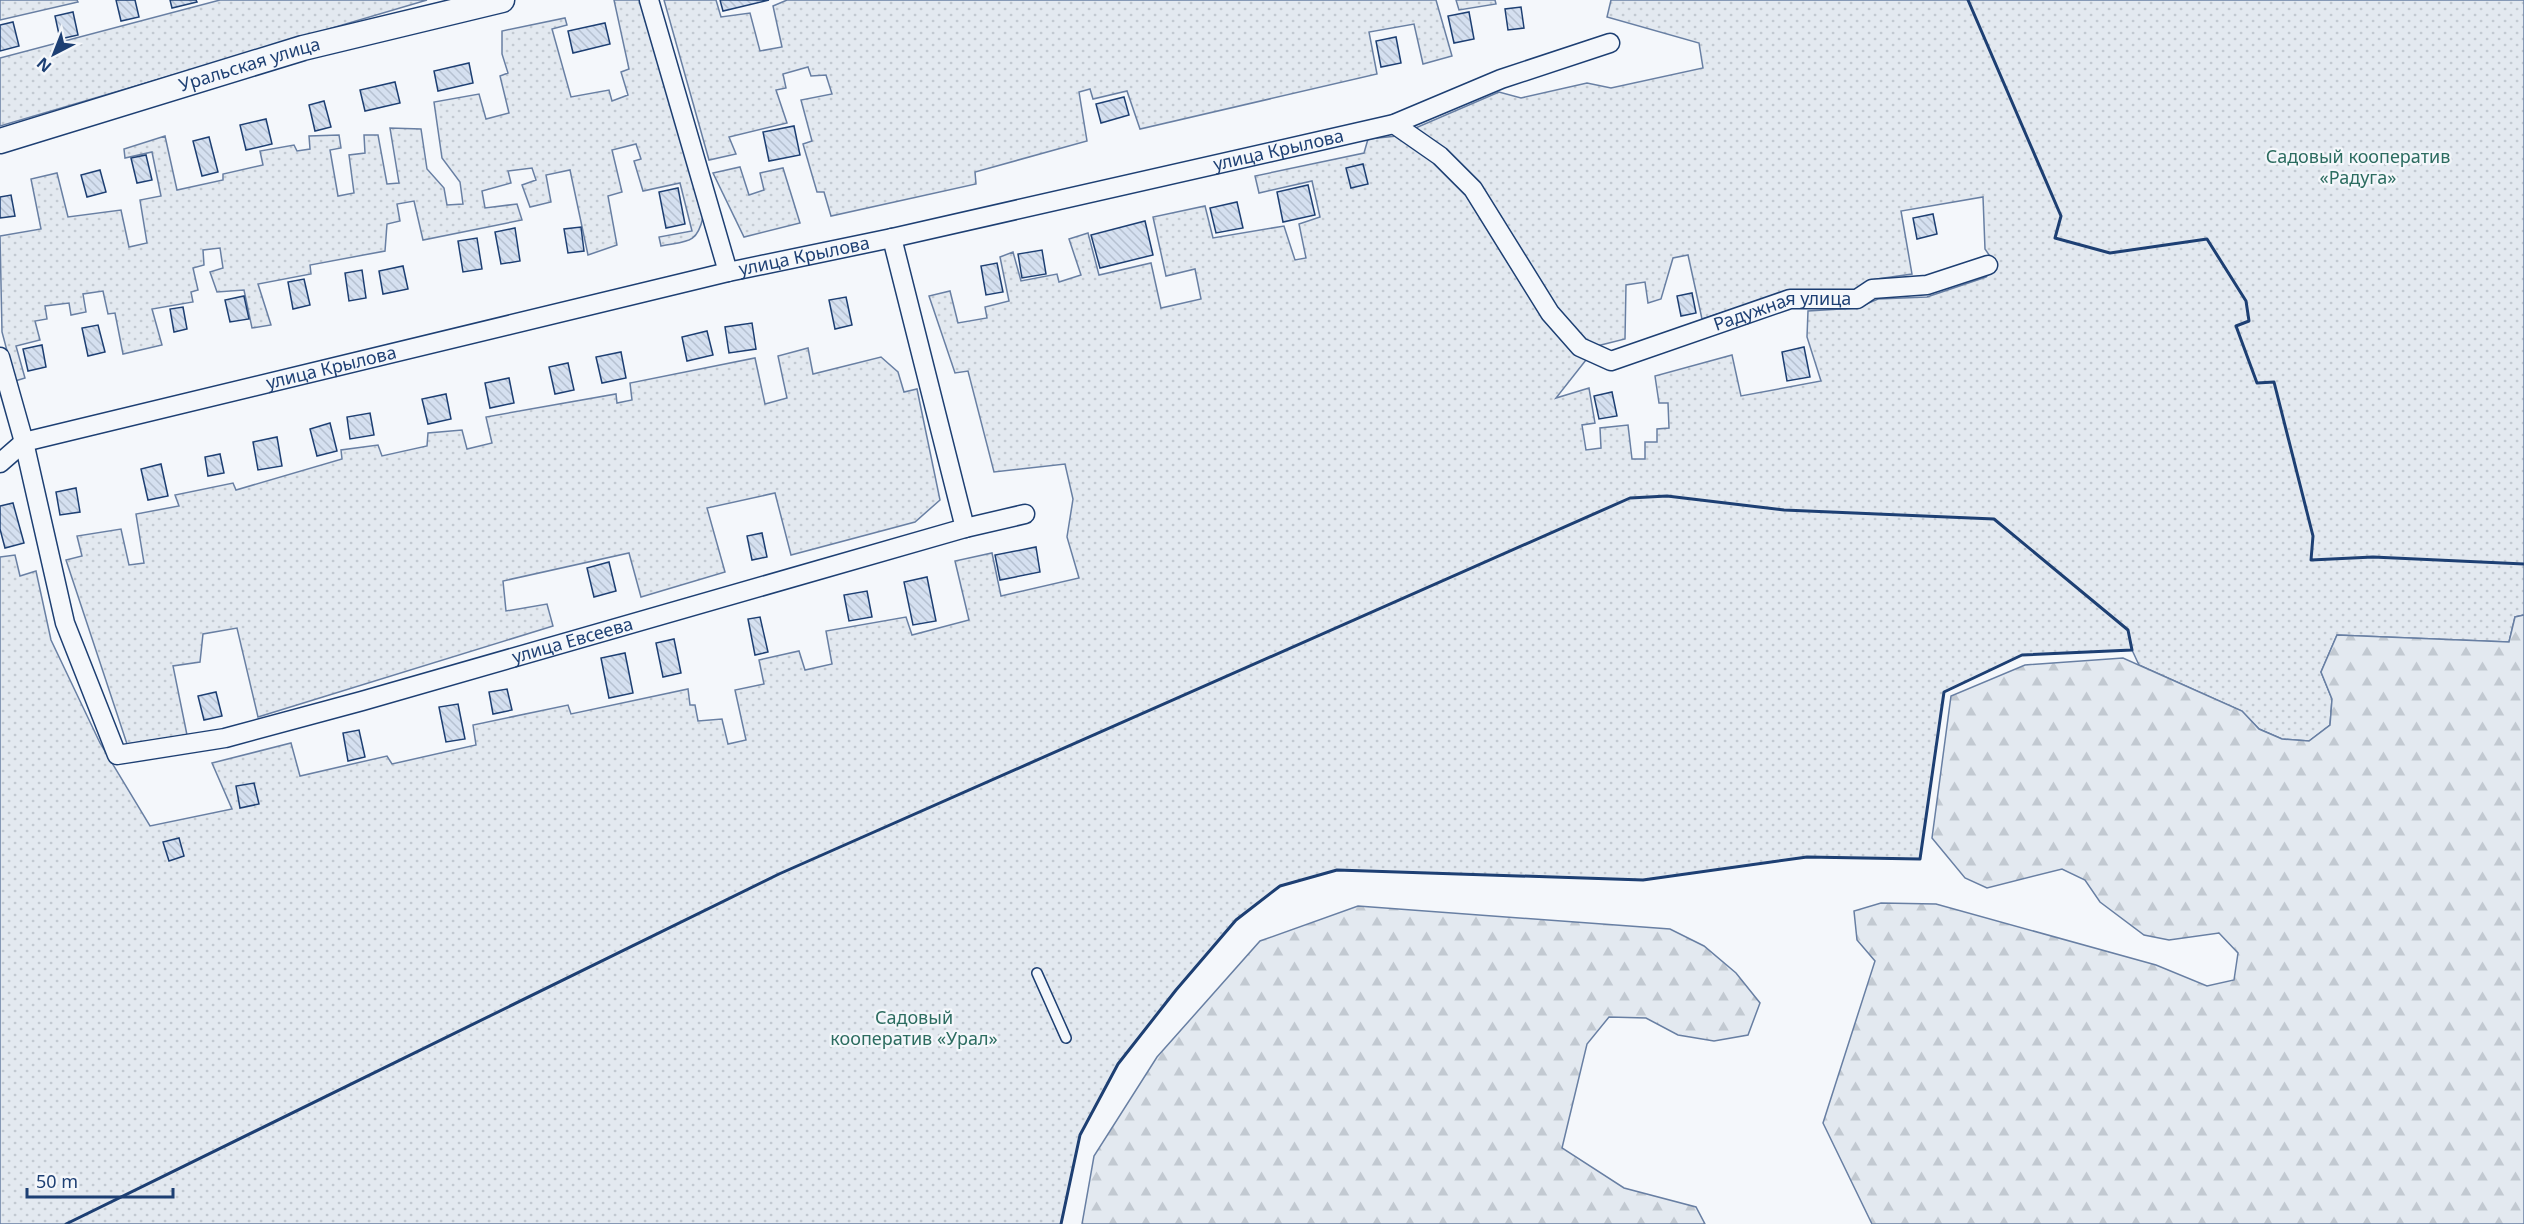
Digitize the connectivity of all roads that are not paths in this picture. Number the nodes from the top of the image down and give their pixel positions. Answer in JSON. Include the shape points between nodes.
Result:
{"nodes":[{"id":1,"x":649,"y":0,"type":"edge"},
{"id":2,"x":493,"y":1,"type":"edge"},
{"id":3,"x":1610,"y":43,"type":"dead end"},
{"id":4,"x":1394,"y":124,"type":"junction"},
{"id":5,"x":0,"y":141,"type":"edge"},
{"id":6,"x":892,"y":238,"type":"junction"},
{"id":7,"x":1989,"y":265,"type":"dead end"},
{"id":8,"x":728,"y":272,"type":"junction"},
{"id":9,"x":0,"y":357,"type":"edge"},
{"id":10,"x":24,"y":442,"type":"junction"},
{"id":11,"x":0,"y":463,"type":"edge"},
{"id":12,"x":1025,"y":514,"type":"dead end"},
{"id":13,"x":965,"y":528,"type":"junction"},
{"id":14,"x":1037,"y":973,"type":"dead end"},
{"id":15,"x":1066,"y":1038,"type":"dead end"}],
"edges":[{"from":1,"to":8,"type":"street"},
{"from":2,"to":5,"type":"main road","name":"Уральская улица","via":[[303,48]]},
{"from":3,"to":4,"type":"street","name":"улица Крылова","via":[[1501,79]]},
{"from":4,"to":6,"type":"street","name":"улица Крылова"},
{"from":4,"to":7,"type":"street","name":"Радужная улица","via":[[1440,156],[1473,189],[1550,313],[1580,346],[1611,361],[1790,299],[1857,299],[1872,289],[1927,285]]},
{"from":6,"to":8,"type":"street","name":"улица Крылова"},
{"from":6,"to":13,"type":"street"},
{"from":8,"to":10,"type":"street","name":"улица Крылова"},
{"from":9,"to":10,"type":"street"},
{"from":10,"to":11,"type":"street","name":"улица Крылова"},
{"from":10,"to":13,"type":"street","name":"улица Евсеева","via":[[65,623],[117,755],[225,738]]},
{"from":12,"to":13,"type":"street","name":"улица Евсеева"},
{"from":14,"to":15,"type":"lane"}]}
